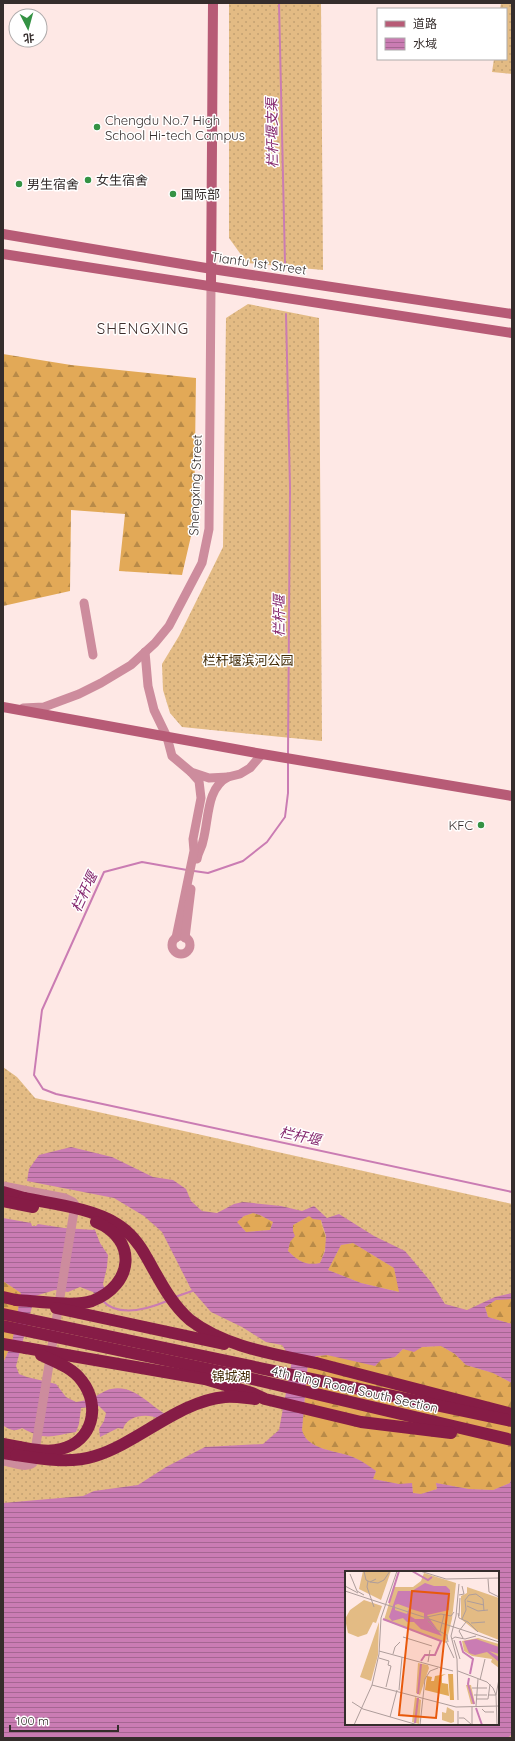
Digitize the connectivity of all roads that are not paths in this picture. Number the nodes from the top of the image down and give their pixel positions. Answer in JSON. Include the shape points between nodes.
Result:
{"nodes":[{"id":1,"x":213,"y":3,"type":"edge"},
{"id":2,"x":3,"y":234,"type":"edge"},
{"id":3,"x":3,"y":254,"type":"edge"},
{"id":4,"x":212,"y":269,"type":"junction"},
{"id":5,"x":211,"y":286,"type":"junction"},
{"id":6,"x":512,"y":314,"type":"edge"},
{"id":7,"x":512,"y":333,"type":"edge"},
{"id":8,"x":84,"y":602,"type":"dead end"},
{"id":9,"x":145,"y":652,"type":"junction"},
{"id":10,"x":93,"y":655,"type":"dead end"},
{"id":11,"x":7,"y":708,"type":"edge"},
{"id":12,"x":167,"y":737,"type":"junction"},
{"id":13,"x":267,"y":754,"type":"junction"},
{"id":14,"x":191,"y":772,"type":"junction"},
{"id":15,"x":228,"y":777,"type":"junction"},
{"id":16,"x":512,"y":796,"type":"edge"},
{"id":17,"x":195,"y":857,"type":"junction"},
{"id":18,"x":180,"y":938,"type":"dead end"},
{"id":19,"x":3,"y":1186,"type":"edge"},
{"id":20,"x":3,"y":1192,"type":"edge"},
{"id":21,"x":3,"y":1200,"type":"edge"},
{"id":22,"x":3,"y":1297,"type":"edge"},
{"id":23,"x":16,"y":1300,"type":"junction"},
{"id":24,"x":3,"y":1314,"type":"edge"},
{"id":25,"x":3,"y":1326,"type":"edge"},
{"id":26,"x":3,"y":1344,"type":"edge"},
{"id":27,"x":26,"y":1348,"type":"junction"},
{"id":28,"x":270,"y":1353,"type":"junction"},
{"id":29,"x":265,"y":1399,"type":"junction"},
{"id":30,"x":512,"y":1414,"type":"edge"},
{"id":31,"x":512,"y":1421,"type":"edge"},
{"id":32,"x":512,"y":1440,"type":"edge"},
{"id":33,"x":3,"y":1444,"type":"edge"},
{"id":34,"x":18,"y":1451,"type":"junction"},
{"id":35,"x":3,"y":1453,"type":"edge"},
{"id":36,"x":3,"y":1461,"type":"edge"}],
"edges":[{"from":1,"to":4,"type":"main road"},
{"from":2,"to":4,"type":"main road","name":"Tianfu 1st Street"},
{"from":3,"to":5,"type":"main road"},
{"from":4,"to":5,"type":"main road"},
{"from":4,"to":6,"type":"main road","name":"Tianfu 1st Street"},
{"from":5,"to":7,"type":"main road"},
{"from":5,"to":9,"type":"street","name":"Shengxing Street","via":[[209,530],[202,563],[170,626]]},
{"from":8,"to":10,"type":"street"},
{"from":9,"to":11,"type":"street","name":"Shengxing Street","via":[[131,665],[79,694],[44,707]]},
{"from":9,"to":12,"type":"street","via":[[148,686],[154,710]]},
{"from":11,"to":12,"type":"main road"},
{"from":12,"to":13,"type":"main road"},
{"from":12,"to":14,"type":"street","via":[[172,756]]},
{"from":13,"to":15,"type":"street","via":[[240,774]]},
{"from":13,"to":16,"type":"main road"},
{"from":14,"to":15,"type":"street","via":[[209,778]]},
{"from":14,"to":17,"type":"street","via":[[199,781],[201,798],[193,839]]},
{"from":15,"to":17,"type":"street","via":[[219,783],[212,795],[203,843]]},
{"from":17,"to":18,"type":"street"},
{"from":19,"to":36,"type":"street","via":[[65,1198],[75,1205],[33,1463],[30,1465]]},
{"from":20,"to":28,"type":"highway","bridge":true,"via":[[94,1214],[117,1224],[132,1237],[171,1299],[190,1320],[234,1343]]},
{"from":21,"to":23,"type":"highway","bridge":true,"via":[[103,1225],[119,1238],[126,1253],[126,1268],[118,1284],[92,1301],[68,1303]]},
{"from":22,"to":23,"type":"highway"},
{"from":23,"to":28,"type":"highway","bridge":true},
{"from":24,"to":31,"type":"highway","name":"4th Ring Road South Section","bridge":true},
{"from":25,"to":32,"type":"highway","name":"4th Ring Road South Section","bridge":true,"via":[[227,1373]]},
{"from":26,"to":27,"type":"highway"},
{"from":27,"to":29,"type":"highway","bridge":true,"via":[[205,1379]]},
{"from":27,"to":34,"type":"highway","bridge":true,"via":[[66,1366],[82,1380],[90,1394],[92,1422],[86,1434],[76,1444],[49,1451]]},
{"from":28,"to":30,"type":"highway","bridge":true},
{"from":29,"to":32,"type":"highway","bridge":true,"via":[[360,1422]]},
{"from":29,"to":34,"type":"highway","bridge":true,"via":[[224,1397],[193,1405],[95,1456],[59,1460]]},
{"from":33,"to":34,"type":"highway"},
{"from":34,"to":35,"type":"highway"}]}
